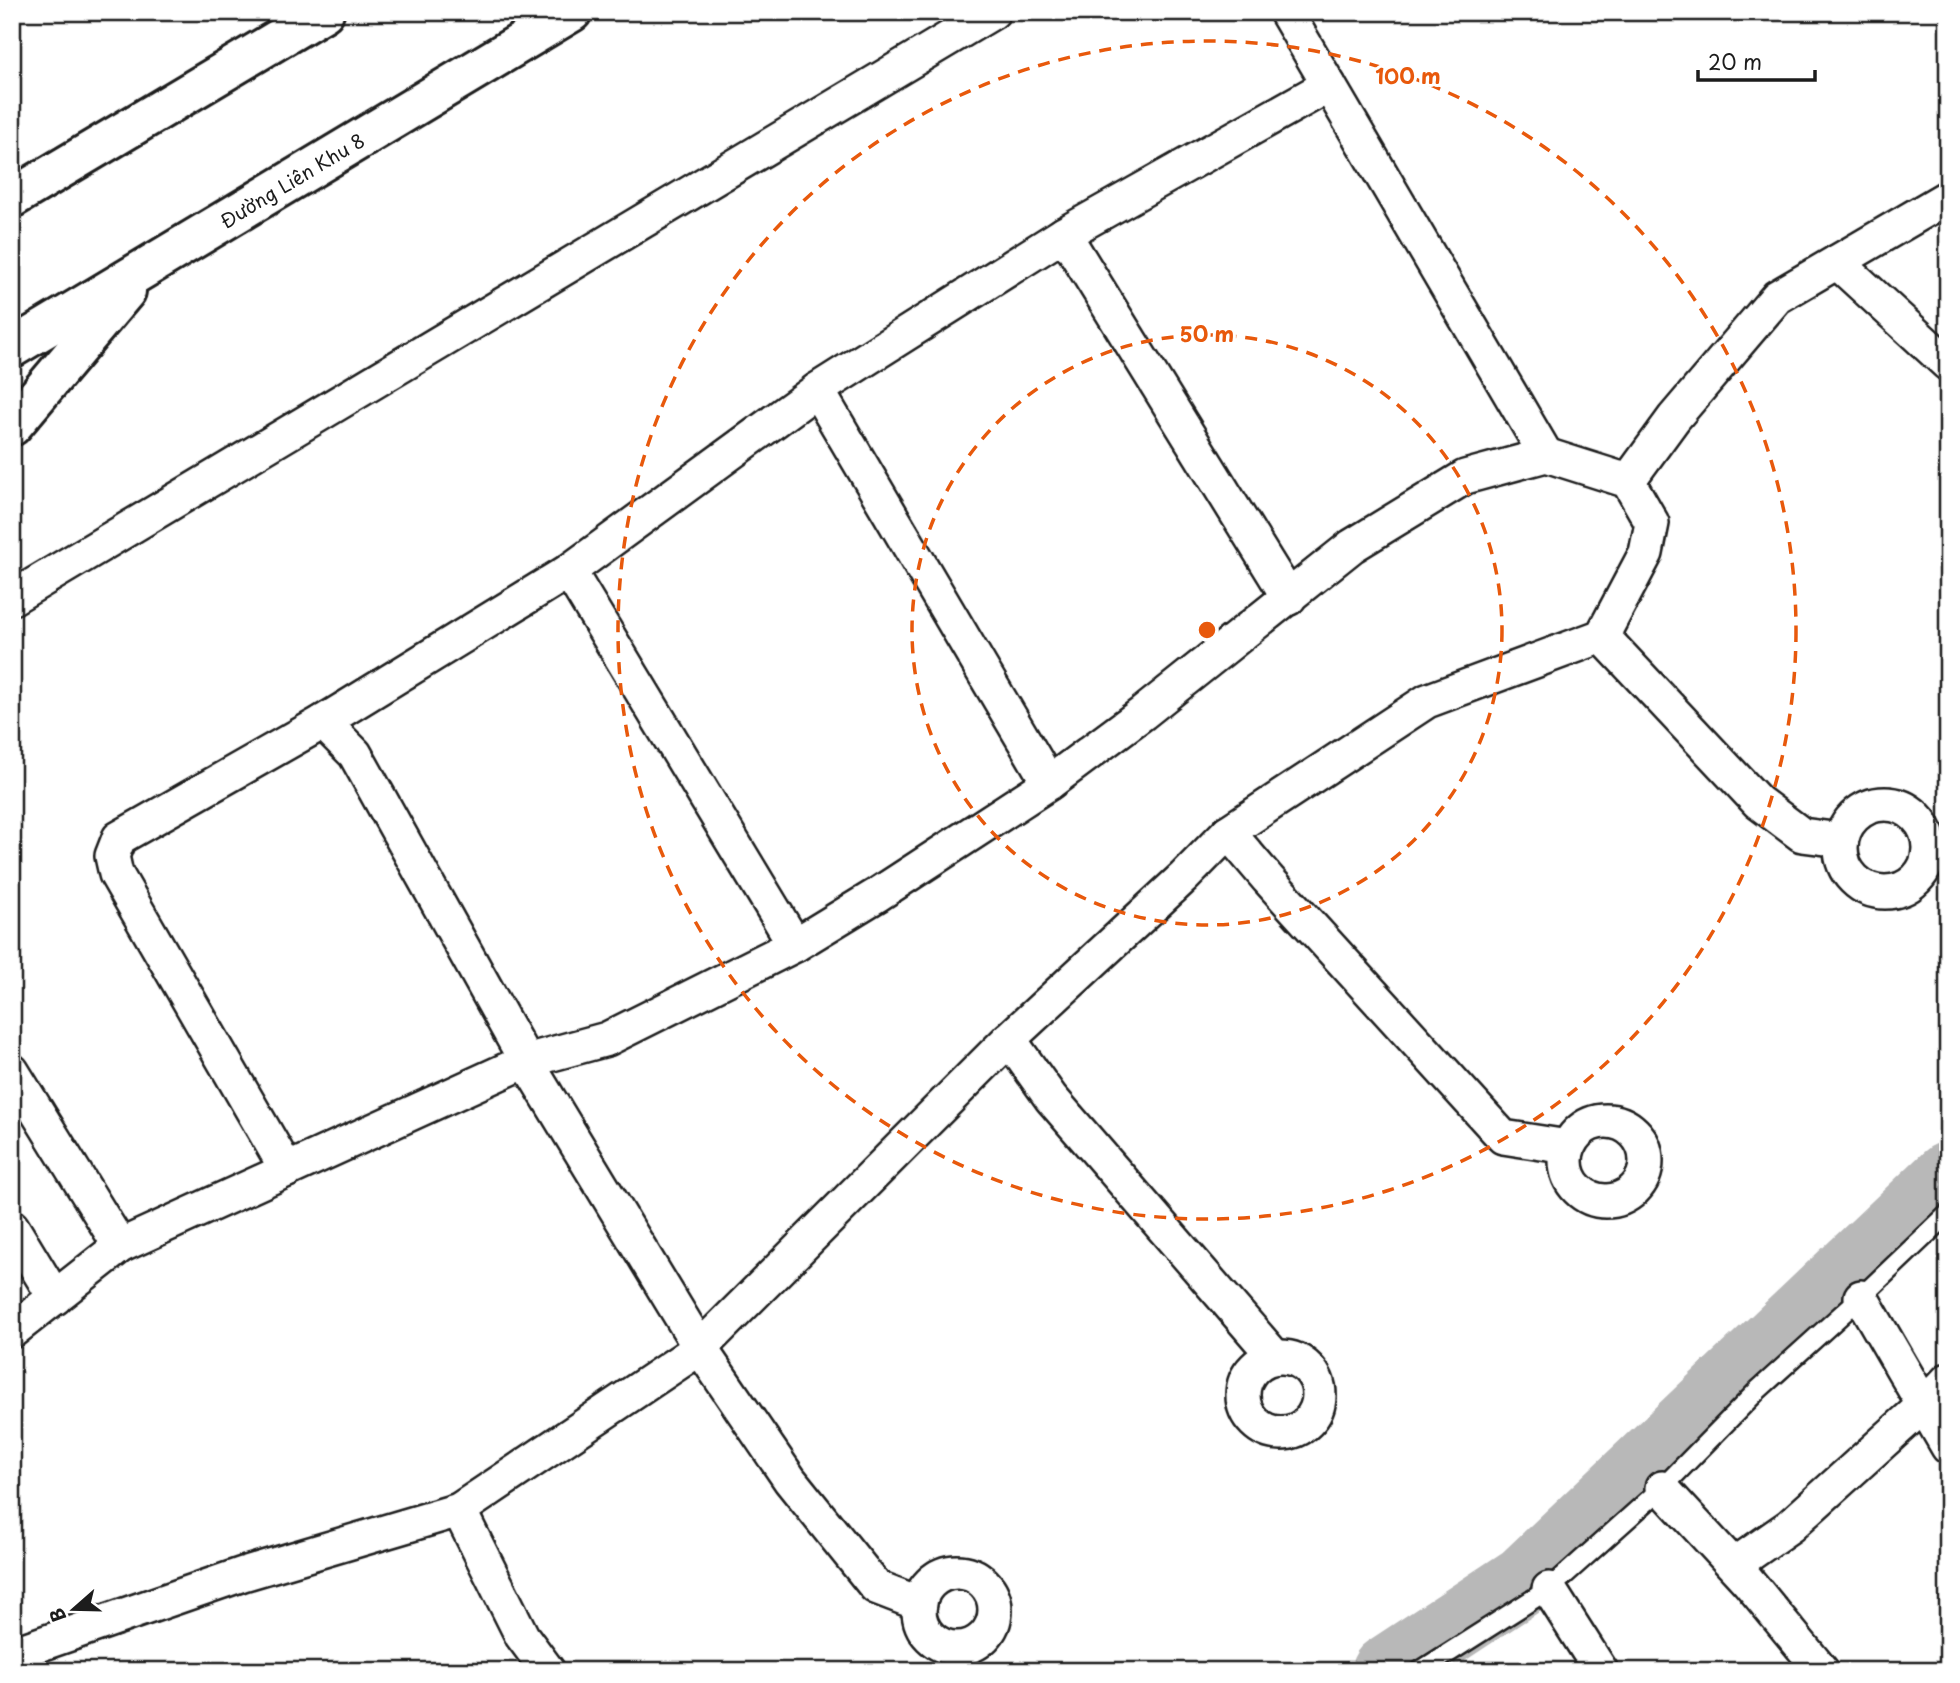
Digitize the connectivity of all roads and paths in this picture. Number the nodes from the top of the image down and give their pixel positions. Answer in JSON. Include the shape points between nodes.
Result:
{"nodes":[{"id":1,"x":324,"y":12,"type":"edge"},
{"id":2,"x":572,"y":12,"type":"edge"},
{"id":3,"x":993,"y":12,"type":"edge"},
{"id":4,"x":1286,"y":12,"type":"edge"},
{"id":5,"x":1329,"y":85,"type":"junction"},
{"id":6,"x":1948,"y":197,"type":"edge"},
{"id":7,"x":12,"y":198,"type":"edge"},
{"id":8,"x":1064,"y":234,"type":"junction"},
{"id":9,"x":1837,"y":262,"type":"junction"},
{"id":10,"x":147,"y":267,"type":"junction"},
{"id":11,"x":12,"y":348,"type":"edge"},
{"id":12,"x":1948,"y":364,"type":"edge"},
{"id":13,"x":817,"y":390,"type":"junction"},
{"id":14,"x":12,"y":426,"type":"edge"},
{"id":15,"x":1546,"y":454,"type":"junction"},
{"id":16,"x":1628,"y":481,"type":"junction"},
{"id":17,"x":569,"y":571,"type":"junction"},
{"id":18,"x":12,"y":598,"type":"edge"},
{"id":19,"x":1289,"y":598,"type":"junction"},
{"id":20,"x":1602,"y":636,"type":"junction"},
{"id":21,"x":323,"y":722,"type":"junction"},
{"id":22,"x":1049,"y":783,"type":"junction"},
{"id":23,"x":1228,"y":832,"type":"junction"},
{"id":24,"x":1841,"y":840,"type":"dead end"},
{"id":25,"x":795,"y":945,"type":"junction"},
{"id":26,"x":1009,"y":1039,"type":"junction"},
{"id":27,"x":526,"y":1061,"type":"junction"},
{"id":28,"x":12,"y":1071,"type":"edge"},
{"id":29,"x":1568,"y":1147,"type":"dead end"},
{"id":30,"x":287,"y":1170,"type":"junction"},
{"id":31,"x":1948,"y":1214,"type":"edge"},
{"id":32,"x":12,"y":1227,"type":"edge"},
{"id":33,"x":120,"y":1246,"type":"junction"},
{"id":34,"x":55,"y":1297,"type":"junction"},
{"id":35,"x":1861,"y":1297,"type":"junction"},
{"id":36,"x":12,"y":1331,"type":"edge"},
{"id":37,"x":700,"y":1348,"type":"junction"},
{"id":38,"x":1275,"y":1357,"type":"dead end"},
{"id":39,"x":1948,"y":1380,"type":"edge"},
{"id":40,"x":1924,"y":1405,"type":"junction"},
{"id":41,"x":1948,"y":1447,"type":"edge"},
{"id":42,"x":1662,"y":1488,"type":"junction"},
{"id":43,"x":459,"y":1510,"type":"junction"},
{"id":44,"x":1734,"y":1565,"type":"junction"},
{"id":45,"x":1549,"y":1589,"type":"junction"},
{"id":46,"x":920,"y":1604,"type":"dead end"},
{"id":47,"x":12,"y":1654,"type":"edge"},
{"id":48,"x":548,"y":1671,"type":"edge"},
{"id":49,"x":1420,"y":1671,"type":"edge"},
{"id":50,"x":1601,"y":1671,"type":"edge"},
{"id":51,"x":1822,"y":1671,"type":"edge"}],
"edges":[{"from":1,"to":7,"type":"street"},
{"from":2,"to":10,"type":"street","name":"Đường Liên Khu 8"},
{"from":3,"to":18,"type":"street"},
{"from":4,"to":5,"type":"street"},
{"from":5,"to":8,"type":"street"},
{"from":5,"to":15,"type":"street"},
{"from":6,"to":9,"type":"street"},
{"from":8,"to":13,"type":"street"},
{"from":8,"to":19,"type":"street"},
{"from":9,"to":12,"type":"street"},
{"from":9,"to":16,"type":"street","via":[[1777,298],[1674,418]]},
{"from":10,"to":11,"type":"street","name":"Đường Liên Khu 8"},
{"from":10,"to":14,"type":"street"},
{"from":13,"to":17,"type":"street"},
{"from":13,"to":22,"type":"street"},
{"from":15,"to":16,"type":"street"},
{"from":15,"to":19,"type":"street","via":[[1465,477],[1352,546]]},
{"from":16,"to":20,"type":"street","via":[[1652,523],[1646,553]]},
{"from":17,"to":21,"type":"street"},
{"from":17,"to":25,"type":"street"},
{"from":19,"to":22,"type":"street"},
{"from":20,"to":23,"type":"street","via":[[1427,701]]},
{"from":20,"to":24,"type":"street","via":[[1758,802],[1802,835]]},
{"from":21,"to":27,"type":"street","via":[[355,754]]},
{"from":21,"to":30,"type":"street","via":[[118,838],[112,856],[116,874]]},
{"from":22,"to":25,"type":"street"},
{"from":23,"to":26,"type":"street"},
{"from":23,"to":29,"type":"street","via":[[1503,1137]]},
{"from":25,"to":27,"type":"street","via":[[607,1040]]},
{"from":26,"to":37,"type":"street"},
{"from":26,"to":38,"type":"street","via":[[1051,1098]]},
{"from":27,"to":30,"type":"street"},
{"from":27,"to":37,"type":"street"},
{"from":28,"to":33,"type":"street"},
{"from":30,"to":33,"type":"street"},
{"from":31,"to":35,"type":"lane"},
{"from":32,"to":34,"type":"street"},
{"from":33,"to":34,"type":"street"},
{"from":34,"to":36,"type":"street"},
{"from":35,"to":40,"type":"street"},
{"from":35,"to":42,"type":"lane","via":[[1758,1390]]},
{"from":37,"to":43,"type":"street"},
{"from":37,"to":46,"type":"street","via":[[790,1480],[876,1587]]},
{"from":39,"to":40,"type":"street"},
{"from":40,"to":41,"type":"street"},
{"from":40,"to":44,"type":"street","via":[[1790,1526]]},
{"from":42,"to":44,"type":"street"},
{"from":42,"to":45,"type":"lane"},
{"from":43,"to":47,"type":"street","via":[[243,1574]]},
{"from":43,"to":48,"type":"street","via":[[522,1636]]},
{"from":44,"to":51,"type":"street"},
{"from":45,"to":49,"type":"lane"},
{"from":45,"to":50,"type":"street"}]}
